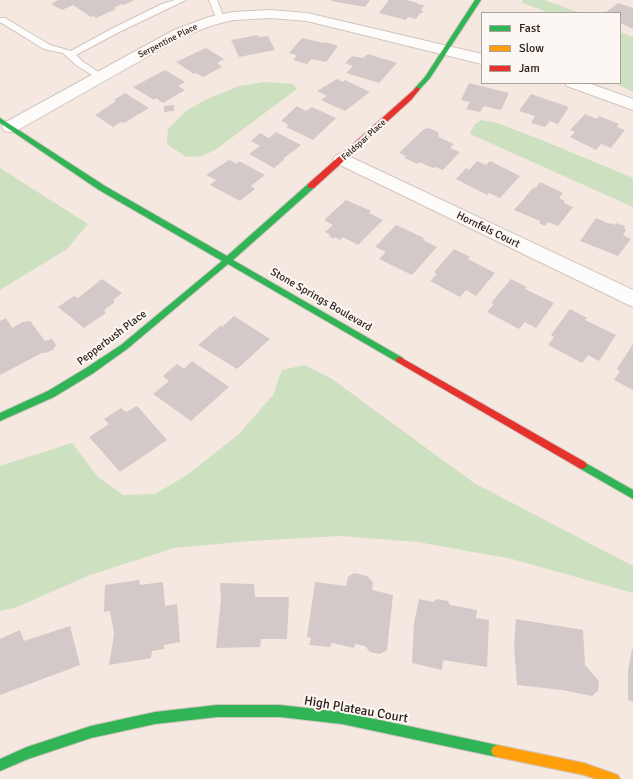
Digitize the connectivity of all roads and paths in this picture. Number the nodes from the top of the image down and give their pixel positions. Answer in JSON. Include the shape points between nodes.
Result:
{"nodes":[{"id":1,"x":182,"y":0,"type":"edge"},
{"id":2,"x":213,"y":0,"type":"edge"},
{"id":3,"x":478,"y":0,"type":"edge"},
{"id":4,"x":220,"y":18,"type":"junction"},
{"id":5,"x":2,"y":20,"type":"dead end"},
{"id":6,"x":445,"y":50,"type":"junction"},
{"id":7,"x":71,"y":54,"type":"junction"},
{"id":8,"x":481,"y":59,"type":"edge"},
{"id":9,"x":100,"y":77,"type":"junction"},
{"id":10,"x":575,"y":84,"type":"edge"},
{"id":11,"x":633,"y":105,"type":"edge"},
{"id":12,"x":5,"y":123,"type":"edge"},
{"id":13,"x":342,"y":159,"type":"junction"},
{"id":14,"x":227,"y":260,"type":"junction"},
{"id":15,"x":633,"y":299,"type":"edge"},
{"id":16,"x":0,"y":417,"type":"edge"},
{"id":17,"x":633,"y":495,"type":"edge"},
{"id":18,"x":0,"y":765,"type":"edge"},
{"id":19,"x":614,"y":779,"type":"edge"}],
"edges":[{"from":1,"to":7,"type":"lane","via":[[123,26]]},
{"from":2,"to":4,"type":"lane"},
{"from":3,"to":6,"type":"street","name":"Feldspar Place"},
{"from":4,"to":6,"type":"street","name":"Serpentine Place","via":[[259,14],[307,17]]},
{"from":4,"to":9,"type":"street","name":"Serpentine Place","via":[[179,34]]},
{"from":5,"to":7,"type":"lane","via":[[47,47]]},
{"from":6,"to":8,"type":"street","name":"Serpentine Place"},
{"from":6,"to":13,"type":"street","name":"Feldspar Place","via":[[427,78],[409,99]]},
{"from":7,"to":9,"type":"lane"},
{"from":9,"to":12,"type":"street","name":"Serpentine Place"},
{"from":10,"to":11,"type":"street"},
{"from":12,"to":14,"type":"street","name":"Stone Springs Boulevard","via":[[102,188]]},
{"from":13,"to":14,"type":"street","name":"Feldspar Place"},
{"from":13,"to":15,"type":"street","name":"Hornfels Court"},
{"from":14,"to":16,"type":"street","name":"Pepperbush Place","via":[[124,347],[51,394]]},
{"from":14,"to":17,"type":"street","name":"Stone Springs Boulevard"},
{"from":18,"to":19,"type":"street","name":"High Plateau Court","via":[[27,753],[91,732],[155,718],[217,711],[280,711],[342,718],[584,769]]}]}
